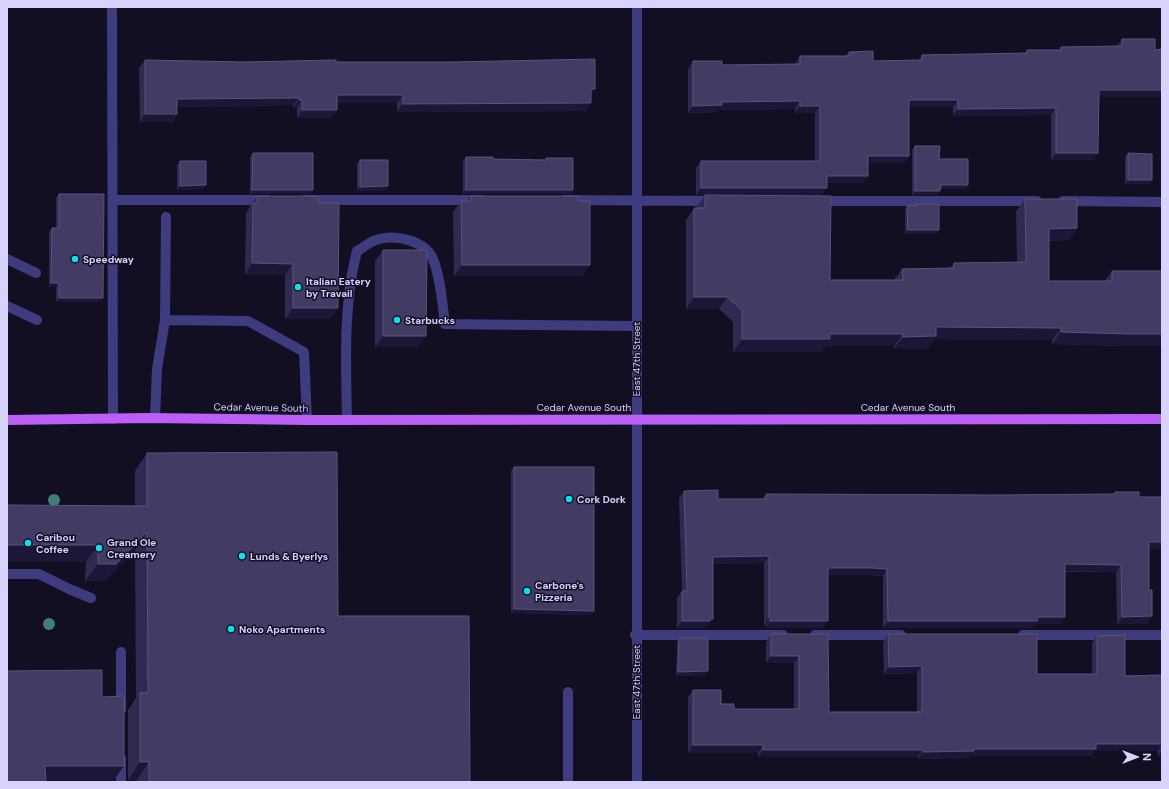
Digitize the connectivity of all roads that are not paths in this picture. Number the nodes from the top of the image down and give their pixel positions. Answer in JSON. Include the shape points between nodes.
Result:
{"nodes":[{"id":1,"x":112,"y":7,"type":"edge"},
{"id":2,"x":637,"y":7,"type":"edge"},
{"id":3,"x":113,"y":200,"type":"junction"},
{"id":4,"x":279,"y":200,"type":"edge"},
{"id":5,"x":295,"y":200,"type":"edge"},
{"id":6,"x":492,"y":200,"type":"edge"},
{"id":7,"x":556,"y":200,"type":"edge"},
{"id":8,"x":636,"y":200,"type":"junction"},
{"id":9,"x":728,"y":201,"type":"edge"},
{"id":10,"x":807,"y":201,"type":"edge"},
{"id":11,"x":1162,"y":202,"type":"edge"},
{"id":12,"x":166,"y":217,"type":"dead end"},
{"id":13,"x":7,"y":260,"type":"edge"},
{"id":14,"x":36,"y":273,"type":"dead end"},
{"id":15,"x":7,"y":306,"type":"edge"},
{"id":16,"x":37,"y":320,"type":"dead end"},
{"id":17,"x":165,"y":320,"type":"junction"},
{"id":18,"x":636,"y":326,"type":"junction"},
{"id":19,"x":155,"y":418,"type":"junction"},
{"id":20,"x":113,"y":419,"type":"junction"},
{"id":21,"x":636,"y":419,"type":"junction"},
{"id":22,"x":1162,"y":419,"type":"edge"},
{"id":23,"x":7,"y":420,"type":"edge"},
{"id":24,"x":307,"y":420,"type":"junction"},
{"id":25,"x":347,"y":420,"type":"junction"},
{"id":26,"x":7,"y":574,"type":"edge"},
{"id":27,"x":91,"y":598,"type":"dead end"},
{"id":28,"x":635,"y":635,"type":"junction"},
{"id":29,"x":914,"y":635,"type":"edge"},
{"id":30,"x":1010,"y":635,"type":"edge"},
{"id":31,"x":1162,"y":635,"type":"edge"},
{"id":32,"x":121,"y":652,"type":"dead end"},
{"id":33,"x":568,"y":692,"type":"dead end"},
{"id":34,"x":121,"y":722,"type":"edge"},
{"id":35,"x":121,"y":746,"type":"edge"},
{"id":36,"x":121,"y":782,"type":"edge"},
{"id":37,"x":568,"y":782,"type":"edge"},
{"id":38,"x":637,"y":782,"type":"edge"}],
"edges":[{"from":1,"to":3,"type":"street"},
{"from":2,"to":8,"type":"street","name":"East 47th Street"},
{"from":3,"to":4,"type":"street"},
{"from":3,"to":20,"type":"street"},
{"from":5,"to":6,"type":"street"},
{"from":7,"to":8,"type":"street"},
{"from":8,"to":9,"type":"street"},
{"from":8,"to":18,"type":"street","name":"East 47th Street"},
{"from":10,"to":11,"type":"street"},
{"from":12,"to":17,"type":"street"},
{"from":13,"to":14,"type":"street"},
{"from":15,"to":16,"type":"street"},
{"from":17,"to":19,"type":"street","via":[[157,369]]},
{"from":17,"to":24,"type":"street","via":[[248,321],[304,352]]},
{"from":18,"to":21,"type":"street","name":"East 47th Street"},
{"from":18,"to":25,"type":"street","via":[[445,324],[437,272],[432,258],[423,247],[406,239],[391,237],[375,240],[357,251],[351,275],[346,370]]},
{"from":19,"to":20,"type":"main road","name":"Cedar Avenue South"},
{"from":19,"to":24,"type":"main road","name":"Cedar Avenue South"},
{"from":20,"to":23,"type":"main road","name":"Cedar Avenue South"},
{"from":21,"to":22,"type":"main road","name":"Cedar Avenue South"},
{"from":21,"to":25,"type":"main road","name":"Cedar Avenue South"},
{"from":21,"to":28,"type":"street","name":"East 47th Street"},
{"from":24,"to":25,"type":"main road","name":"Cedar Avenue South"},
{"from":26,"to":27,"type":"street","via":[[39,574]]},
{"from":28,"to":29,"type":"street"},
{"from":28,"to":38,"type":"street","name":"East 47th Street"},
{"from":30,"to":31,"type":"street"},
{"from":32,"to":34,"type":"street"},
{"from":33,"to":37,"type":"street"},
{"from":35,"to":36,"type":"street"}]}
